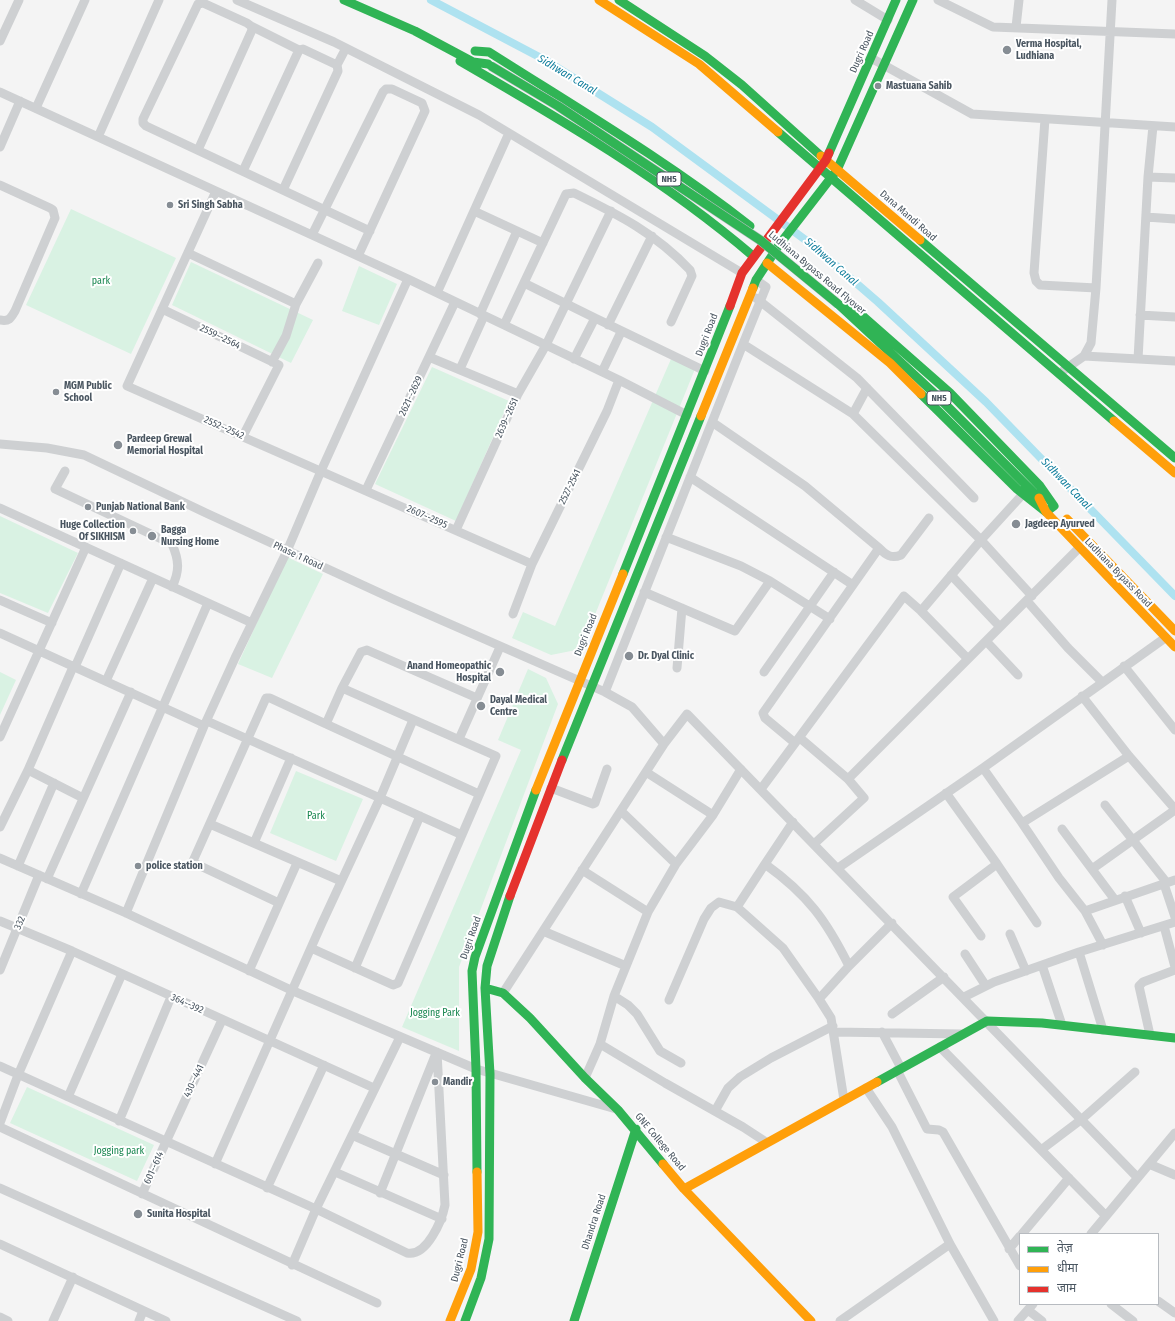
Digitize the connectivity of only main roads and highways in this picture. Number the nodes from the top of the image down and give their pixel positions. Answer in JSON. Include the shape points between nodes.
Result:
{"nodes":[{"id":1,"x":344,"y":0,"type":"edge"},
{"id":2,"x":364,"y":0,"type":"edge"},
{"id":3,"x":599,"y":0,"type":"edge"},
{"id":4,"x":619,"y":0,"type":"edge"},
{"id":5,"x":896,"y":0,"type":"edge"},
{"id":6,"x":913,"y":0,"type":"edge"},
{"id":7,"x":447,"y":37,"type":"dead end"},
{"id":8,"x":451,"y":51,"type":"junction"},
{"id":9,"x":490,"y":65,"type":"junction"},
{"id":10,"x":826,"y":160,"type":"junction"},
{"id":11,"x":820,"y":168,"type":"junction"},
{"id":12,"x":837,"y":170,"type":"junction"},
{"id":13,"x":831,"y":178,"type":"junction"},
{"id":14,"x":767,"y":238,"type":"junction"},
{"id":15,"x":778,"y":246,"type":"junction"},
{"id":16,"x":753,"y":256,"type":"junction"},
{"id":17,"x":767,"y":263,"type":"junction"},
{"id":18,"x":1175,"y":458,"type":"edge"},
{"id":19,"x":1175,"y":473,"type":"edge"},
{"id":20,"x":1038,"y":498,"type":"junction"},
{"id":21,"x":1054,"y":506,"type":"junction"},
{"id":22,"x":1046,"y":512,"type":"junction"},
{"id":23,"x":1175,"y":632,"type":"edge"},
{"id":24,"x":1175,"y":647,"type":"edge"},
{"id":25,"x":485,"y":988,"type":"junction"},
{"id":26,"x":1175,"y":1038,"type":"edge"},
{"id":27,"x":636,"y":1130,"type":"junction"},
{"id":28,"x":684,"y":1189,"type":"junction"},
{"id":29,"x":450,"y":1321,"type":"edge"},
{"id":30,"x":465,"y":1321,"type":"edge"},
{"id":31,"x":574,"y":1321,"type":"edge"},
{"id":32,"x":811,"y":1321,"type":"edge"}],
"edges":[{"from":1,"to":8,"type":"main road","number":"NH5","via":[[415,31]]},
{"from":2,"to":7,"type":"main road"},
{"from":3,"to":11,"type":"main road","via":[[698,64]]},
{"from":4,"to":10,"type":"main road","name":"Dana Mandi Road","via":[[742,85]]},
{"from":5,"to":10,"type":"main road","name":"Dugri Road"},
{"from":6,"to":12,"type":"main road"},
{"from":8,"to":9,"type":"main road","name":"Ludhiana Bypass Road Flyover","number":"NH5","via":[[473,62]]},
{"from":8,"to":16,"type":"main road","via":[[452,56],[469,68],[559,118],[625,160],[712,221]]},
{"from":9,"to":14,"type":"main road","name":"Ludhiana Bypass Road Flyover","number":"NH5","via":[[471,49],[489,52],[601,122],[720,202]]},
{"from":9,"to":20,"type":"main road","name":"Ludhiana Bypass Road Flyover","number":"NH5","bridge":true,"via":[[558,106],[728,218],[802,272],[875,336]]},
{"from":10,"to":11,"type":"main road","name":"Dugri Road"},
{"from":10,"to":12,"type":"main road","name":"Dana Mandi Road"},
{"from":11,"to":13,"type":"main road"},
{"from":11,"to":14,"type":"main road","name":"Dugri Road"},
{"from":12,"to":13,"type":"main road"},
{"from":12,"to":18,"type":"main road","name":"Dana Mandi Road"},
{"from":13,"to":15,"type":"main road"},
{"from":13,"to":19,"type":"main road"},
{"from":14,"to":15,"type":"main road"},
{"from":14,"to":16,"type":"main road","name":"Dugri Road"},
{"from":15,"to":17,"type":"main road"},
{"from":15,"to":21,"type":"main road","via":[[887,336],[950,393],[1040,486]]},
{"from":16,"to":29,"type":"main road","name":"Dugri Road","via":[[742,273],[688,415],[552,748],[472,971],[478,1232],[471,1269]]},
{"from":17,"to":22,"type":"main road","via":[[862,338],[1023,494]]},
{"from":17,"to":25,"type":"main road","via":[[750,294],[551,788],[492,947]]},
{"from":20,"to":21,"type":"main road","name":"Ludhiana Bypass Road Flyover","number":"NH5"},
{"from":20,"to":22,"type":"main road","name":"Ludhiana Bypass Road Flyover","number":"NH5"},
{"from":21,"to":22,"type":"main road"},
{"from":21,"to":23,"type":"main road","name":"Ludhiana Bypass Road","number":"NH5"},
{"from":22,"to":24,"type":"main road","name":"Ludhiana Bypass Road","number":"NH5"},
{"from":25,"to":27,"type":"main road","name":"GNE College Road","via":[[503,993],[530,1018]]},
{"from":25,"to":30,"type":"main road","via":[[490,1074],[489,1239],[481,1278]]},
{"from":26,"to":28,"type":"main road","via":[[1062,1025],[987,1021]]},
{"from":27,"to":28,"type":"main road","name":"GNE College Road"},
{"from":27,"to":31,"type":"main road","name":"Dhandra Road"},
{"from":28,"to":32,"type":"main road","name":"GNE College Road"}]}
